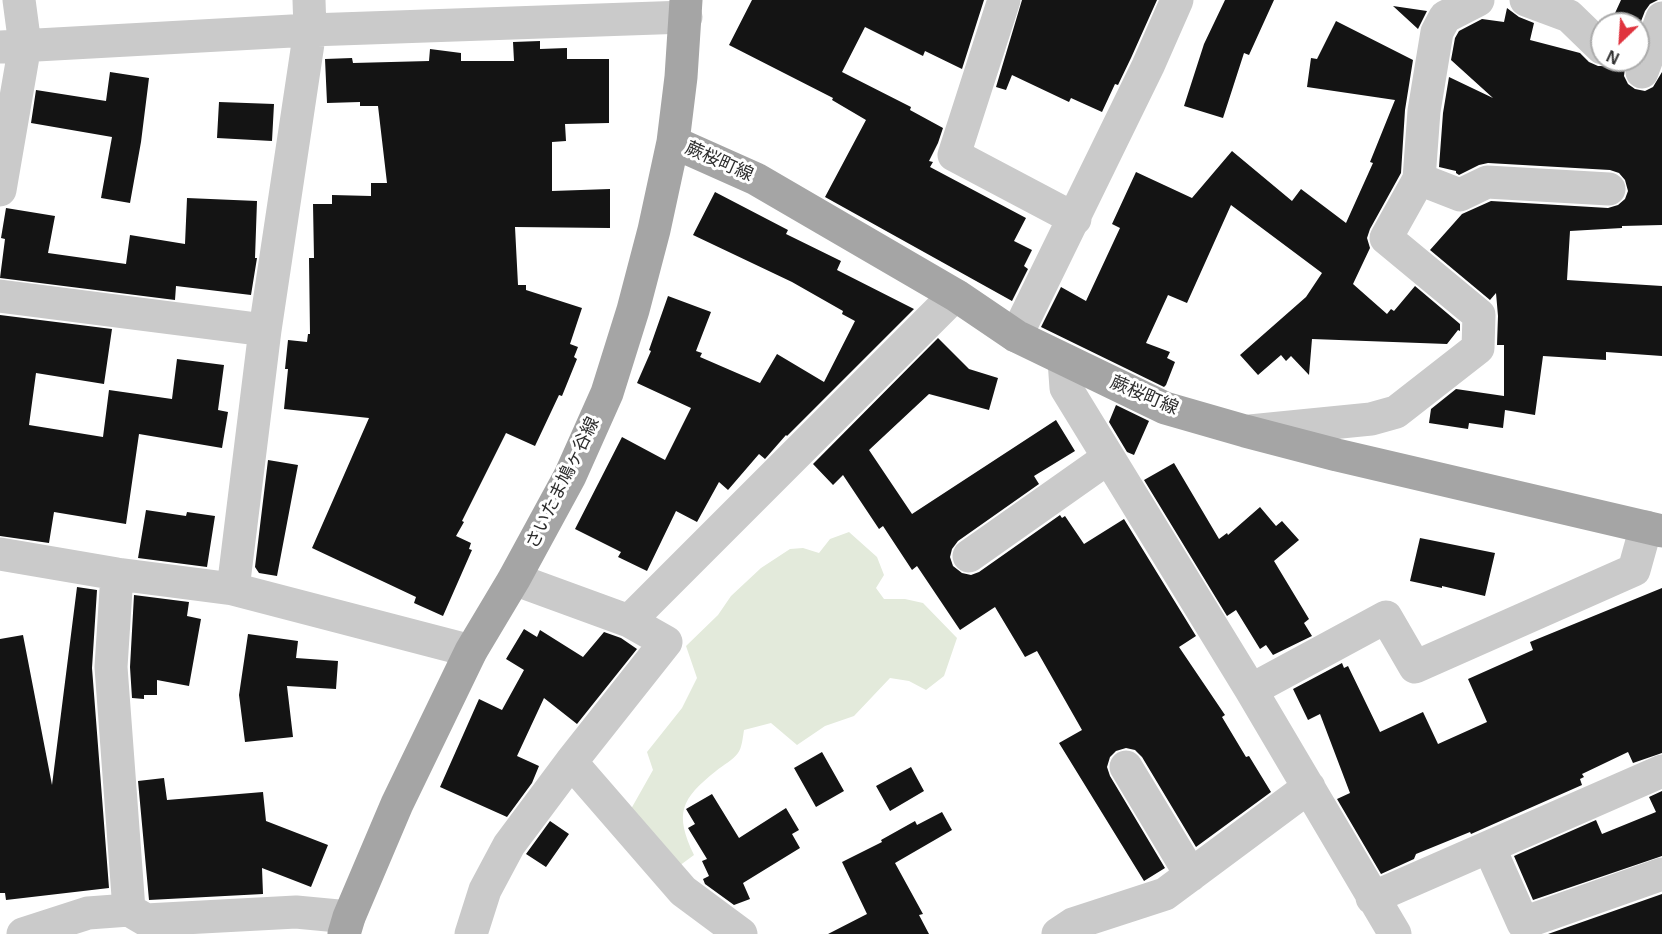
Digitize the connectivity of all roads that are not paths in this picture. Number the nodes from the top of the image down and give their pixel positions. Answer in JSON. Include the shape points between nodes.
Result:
{"nodes":[{"id":1,"x":19,"y":0,"type":"edge"},
{"id":2,"x":1004,"y":0,"type":"edge"},
{"id":3,"x":1178,"y":0,"type":"edge"},
{"id":4,"x":1478,"y":0,"type":"edge"},
{"id":5,"x":1526,"y":0,"type":"edge"},
{"id":6,"x":686,"y":8,"type":"edge"},
{"id":7,"x":309,"y":15,"type":"edge"},
{"id":8,"x":1662,"y":18,"type":"edge"},
{"id":9,"x":1590,"y":36,"type":"edge"},
{"id":10,"x":12,"y":46,"type":"edge"},
{"id":11,"x":1650,"y":47,"type":"edge"},
{"id":12,"x":673,"y":142,"type":"junction"},
{"id":13,"x":1419,"y":179,"type":"junction"},
{"id":14,"x":1609,"y":189,"type":"dead end"},
{"id":15,"x":0,"y":190,"type":"edge"},
{"id":16,"x":1075,"y":219,"type":"junction"},
{"id":17,"x":955,"y":295,"type":"junction"},
{"id":18,"x":0,"y":296,"type":"edge"},
{"id":19,"x":265,"y":330,"type":"junction"},
{"id":20,"x":1016,"y":336,"type":"junction"},
{"id":21,"x":1064,"y":360,"type":"junction"},
{"id":22,"x":1245,"y":431,"type":"junction"},
{"id":23,"x":1108,"y":458,"type":"junction"},
{"id":24,"x":1654,"y":529,"type":"edge"},
{"id":25,"x":0,"y":554,"type":"edge"},
{"id":26,"x":969,"y":556,"type":"dead end"},
{"id":27,"x":117,"y":574,"type":"junction"},
{"id":28,"x":514,"y":579,"type":"junction"},
{"id":29,"x":233,"y":589,"type":"junction"},
{"id":30,"x":629,"y":621,"type":"junction"},
{"id":31,"x":471,"y":651,"type":"junction"},
{"id":32,"x":1251,"y":690,"type":"junction"},
{"id":33,"x":571,"y":762,"type":"junction"},
{"id":34,"x":1126,"y":767,"type":"dead end"},
{"id":35,"x":1662,"y":771,"type":"edge"},
{"id":36,"x":1309,"y":787,"type":"junction"},
{"id":37,"x":1489,"y":847,"type":"junction"},
{"id":38,"x":1662,"y":874,"type":"edge"},
{"id":39,"x":1191,"y":876,"type":"junction"},
{"id":40,"x":1372,"y":898,"type":"junction"},
{"id":41,"x":129,"y":910,"type":"junction"},
{"id":42,"x":346,"y":925,"type":"edge"},
{"id":43,"x":23,"y":934,"type":"edge"},
{"id":44,"x":471,"y":934,"type":"edge"},
{"id":45,"x":741,"y":934,"type":"edge"},
{"id":46,"x":1058,"y":934,"type":"edge"},
{"id":47,"x":1395,"y":934,"type":"edge"}],
"edges":[{"from":1,"to":10,"type":"street"},
{"from":2,"to":16,"type":"street","via":[[954,155]]},
{"from":3,"to":16,"type":"street"},
{"from":4,"to":13,"type":"street","via":[[1445,17],[1437,32],[1424,111]]},
{"from":5,"to":9,"type":"street","via":[[1569,16]]},
{"from":6,"to":7,"type":"street"},
{"from":6,"to":12,"type":"main road","name":"さいたま鳩ヶ谷線"},
{"from":7,"to":10,"type":"street"},
{"from":7,"to":19,"type":"street"},
{"from":8,"to":11,"type":"street"},
{"from":10,"to":15,"type":"street"},
{"from":12,"to":17,"type":"main road","name":"蕨桜町線","via":[[756,179]]},
{"from":12,"to":28,"type":"main road","name":"さいたま鳩ヶ谷線","via":[[633,310],[607,393],[570,476]]},
{"from":13,"to":14,"type":"street","via":[[1460,195],[1487,182]]},
{"from":13,"to":22,"type":"street","via":[[1386,238],[1479,315],[1478,348],[1396,412]]},
{"from":16,"to":20,"type":"street"},
{"from":17,"to":20,"type":"main road","name":"蕨桜町線"},
{"from":17,"to":30,"type":"street"},
{"from":18,"to":19,"type":"street"},
{"from":19,"to":29,"type":"street"},
{"from":20,"to":21,"type":"main road","name":"蕨桜町線"},
{"from":21,"to":22,"type":"main road","name":"蕨桜町線","via":[[1165,408]]},
{"from":21,"to":23,"type":"street","via":[[1066,388]]},
{"from":22,"to":24,"type":"main road","name":"蕨桜町線"},
{"from":23,"to":26,"type":"street"},
{"from":23,"to":32,"type":"street"},
{"from":24,"to":32,"type":"street","via":[[1635,570],[1415,667],[1386,617]]},
{"from":25,"to":27,"type":"street"},
{"from":27,"to":29,"type":"street"},
{"from":27,"to":41,"type":"street","via":[[111,667]]},
{"from":28,"to":30,"type":"street"},
{"from":28,"to":31,"type":"main road","name":"さいたま鳩ヶ谷線"},
{"from":29,"to":31,"type":"street"},
{"from":30,"to":33,"type":"street","via":[[666,642]]},
{"from":31,"to":42,"type":"main road","name":"さいたま鳩ヶ谷線","via":[[397,804]]},
{"from":32,"to":36,"type":"street"},
{"from":33,"to":44,"type":"street","via":[[509,845],[486,890]]},
{"from":33,"to":45,"type":"street","via":[[683,891]]},
{"from":34,"to":39,"type":"street"},
{"from":35,"to":37,"type":"street"},
{"from":36,"to":39,"type":"street"},
{"from":36,"to":40,"type":"street"},
{"from":37,"to":38,"type":"street","via":[[1523,923]]},
{"from":37,"to":40,"type":"street"},
{"from":39,"to":46,"type":"street","via":[[1165,894],[1073,924]]},
{"from":40,"to":47,"type":"street"},
{"from":41,"to":42,"type":"street","via":[[146,920],[296,912]]},
{"from":41,"to":43,"type":"street","via":[[88,913]]}]}
